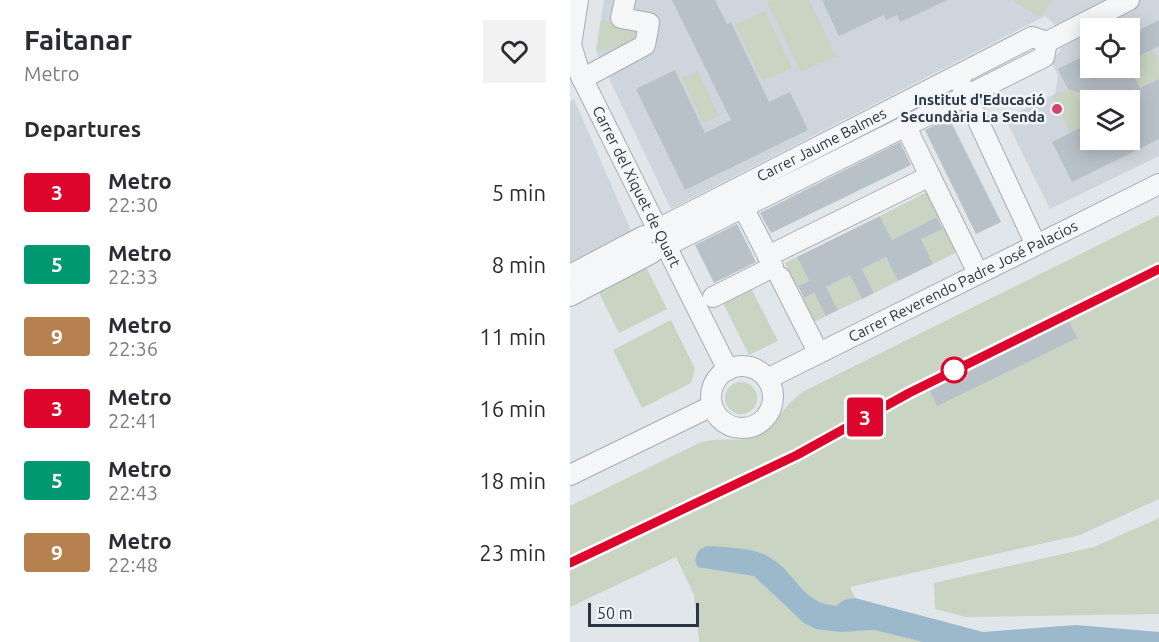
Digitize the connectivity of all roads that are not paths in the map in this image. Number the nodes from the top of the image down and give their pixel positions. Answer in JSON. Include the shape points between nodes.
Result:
{"nodes":[{"id":1,"x":578,"y":0,"type":"edge"},
{"id":2,"x":625,"y":0,"type":"edge"},
{"id":3,"x":1129,"y":0,"type":"edge"},
{"id":4,"x":1047,"y":42,"type":"junction"},
{"id":5,"x":957,"y":76,"type":"junction"},
{"id":6,"x":577,"y":77,"type":"edge"},
{"id":7,"x":967,"y":94,"type":"junction"},
{"id":8,"x":905,"y":126,"type":"junction"},
{"id":9,"x":930,"y":176,"type":"junction"},
{"id":10,"x":1159,"y":184,"type":"edge"},
{"id":11,"x":743,"y":207,"type":"junction"},
{"id":12,"x":655,"y":241,"type":"junction"},
{"id":13,"x":1036,"y":245,"type":"junction"},
{"id":14,"x":768,"y":256,"type":"junction"},
{"id":15,"x":978,"y":273,"type":"junction"},
{"id":16,"x":570,"y":275,"type":"edge"},
{"id":17,"x":780,"y":277,"type":"dead end"},
{"id":18,"x":570,"y":296,"type":"edge"},
{"id":19,"x":713,"y":297,"type":"dead end"},
{"id":20,"x":818,"y":352,"type":"junction"},
{"id":21,"x":728,"y":369,"type":"junction"},
{"id":22,"x":767,"y":379,"type":"junction"},
{"id":23,"x":712,"y":406,"type":"junction"},
{"id":24,"x":570,"y":475,"type":"edge"}],
"edges":[{"from":1,"to":6,"type":"street","name":"Carrer del Xiquet de Quart","via":[[571,45]]},
{"from":2,"to":6,"type":"street","via":[[621,18],[649,23],[645,45]]},
{"from":3,"to":4,"type":"street"},
{"from":4,"to":5,"type":"street","name":"Carrer Jaume Balmes","via":[[1032,37]]},
{"from":4,"to":7,"type":"street","name":"Carrer Jaume Balmes","via":[[1044,57]]},
{"from":5,"to":7,"type":"street"},
{"from":5,"to":12,"type":"street","name":"Carrer Jaume Balmes"},
{"from":6,"to":12,"type":"street","name":"Carrer del Xiquet de Quart"},
{"from":7,"to":8,"type":"street","name":"Carrer Jaume Balmes"},
{"from":7,"to":13,"type":"street"},
{"from":8,"to":9,"type":"street"},
{"from":8,"to":11,"type":"street","name":"Carrer Jaume Balmes"},
{"from":9,"to":14,"type":"street"},
{"from":9,"to":15,"type":"street"},
{"from":10,"to":13,"type":"street","name":"Carrer Reverendo Padre José Palacios"},
{"from":11,"to":12,"type":"street","name":"Carrer Jaume Balmes"},
{"from":11,"to":14,"type":"street"},
{"from":12,"to":16,"type":"street","name":"Carrer Jaume Balmes"},
{"from":12,"to":18,"type":"street","name":"Carrer Jaume Balmes"},
{"from":12,"to":21,"type":"street","name":"Carrer del Xiquet de Quart"},
{"from":13,"to":15,"type":"street","name":"Carrer Reverendo Padre José Palacios"},
{"from":14,"to":19,"type":"street","via":[[773,267]]},
{"from":15,"to":20,"type":"street","name":"Carrer Reverendo Padre José Palacios"},
{"from":17,"to":20,"type":"street"},
{"from":20,"to":22,"type":"street","name":"Carrer Reverendo Padre José Palacios"},
{"from":21,"to":22,"type":"street","via":[[753,368]]},
{"from":21,"to":23,"type":"street","via":[[712,389]]},
{"from":22,"to":23,"type":"street","via":[[773,399],[756,425],[735,428],[725,423]]},
{"from":23,"to":24,"type":"street"}]}
